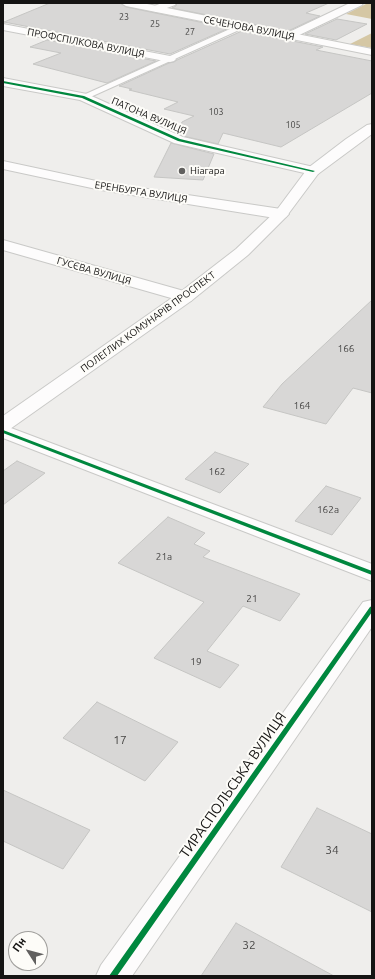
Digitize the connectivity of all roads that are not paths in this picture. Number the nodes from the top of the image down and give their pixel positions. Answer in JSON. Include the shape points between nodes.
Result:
{"nodes":[{"id":1,"x":126,"y":3,"type":"edge"},
{"id":2,"x":171,"y":3,"type":"edge"},
{"id":3,"x":358,"y":3,"type":"edge"},
{"id":4,"x":156,"y":9,"type":"junction"},
{"id":5,"x":244,"y":26,"type":"junction"},
{"id":6,"x":3,"y":27,"type":"edge"},
{"id":7,"x":289,"y":36,"type":"junction"},
{"id":8,"x":372,"y":52,"type":"edge"},
{"id":9,"x":170,"y":59,"type":"junction"},
{"id":10,"x":3,"y":82,"type":"edge"},
{"id":11,"x":83,"y":97,"type":"junction"},
{"id":12,"x":372,"y":128,"type":"edge"},
{"id":13,"x":3,"y":164,"type":"edge"},
{"id":14,"x":313,"y":171,"type":"junction"},
{"id":15,"x":281,"y":214,"type":"junction"},
{"id":16,"x":3,"y":245,"type":"edge"},
{"id":17,"x":185,"y":297,"type":"junction"},
{"id":18,"x":3,"y":425,"type":"edge"},
{"id":19,"x":3,"y":431,"type":"edge"},
{"id":20,"x":372,"y":573,"type":"edge"},
{"id":21,"x":372,"y":608,"type":"edge"},
{"id":22,"x":113,"y":976,"type":"edge"}],
"edges":[{"from":1,"to":4,"type":"street","name":"СЄЧЕНОВА ВУЛИЦЯ"},
{"from":2,"to":4,"type":"street"},
{"from":3,"to":7,"type":"street"},
{"from":4,"to":5,"type":"street","name":"СЄЧЕНОВА ВУЛИЦЯ"},
{"from":5,"to":7,"type":"street","name":"СЄЧЕНОВА ВУЛИЦЯ"},
{"from":5,"to":9,"type":"lane","name":"ПРОФСПІЛКОВА ВУЛИЦЯ"},
{"from":6,"to":9,"type":"street","name":"ПРОФСПІЛКОВА ВУЛИЦЯ"},
{"from":7,"to":8,"type":"street","name":"СЄЧЕНОВА ВУЛИЦЯ"},
{"from":9,"to":11,"type":"lane","name":"ПРОФСПІЛКОВА ВУЛИЦЯ"},
{"from":10,"to":11,"type":"street","name":"ПАТОНА ВУЛИЦЯ"},
{"from":11,"to":14,"type":"street","name":"ПАТОНА ВУЛИЦЯ","via":[[179,140]]},
{"from":12,"to":14,"type":"street","name":"ПОЛЕГЛИХ КОМУНАРІВ ПРОСПЕКТ"},
{"from":13,"to":15,"type":"street","name":"ЕРЕНБУРГА ВУЛИЦЯ","via":[[101,186]]},
{"from":14,"to":15,"type":"street","name":"ПОЛЕГЛИХ КОМУНАРІВ ПРОСПЕКТ"},
{"from":15,"to":17,"type":"street","name":"ПОЛЕГЛИХ КОМУНАРІВ ПРОСПЕКТ","via":[[242,252]]},
{"from":16,"to":17,"type":"street","name":"ГУСЄВА ВУЛИЦЯ"},
{"from":17,"to":18,"type":"street","name":"ПОЛЕГЛИХ КОМУНАРІВ ПРОСПЕКТ"},
{"from":19,"to":20,"type":"street"},
{"from":21,"to":22,"type":"street","name":"ТИРАСПОЛЬСЬКА ВУЛИЦЯ"}]}
